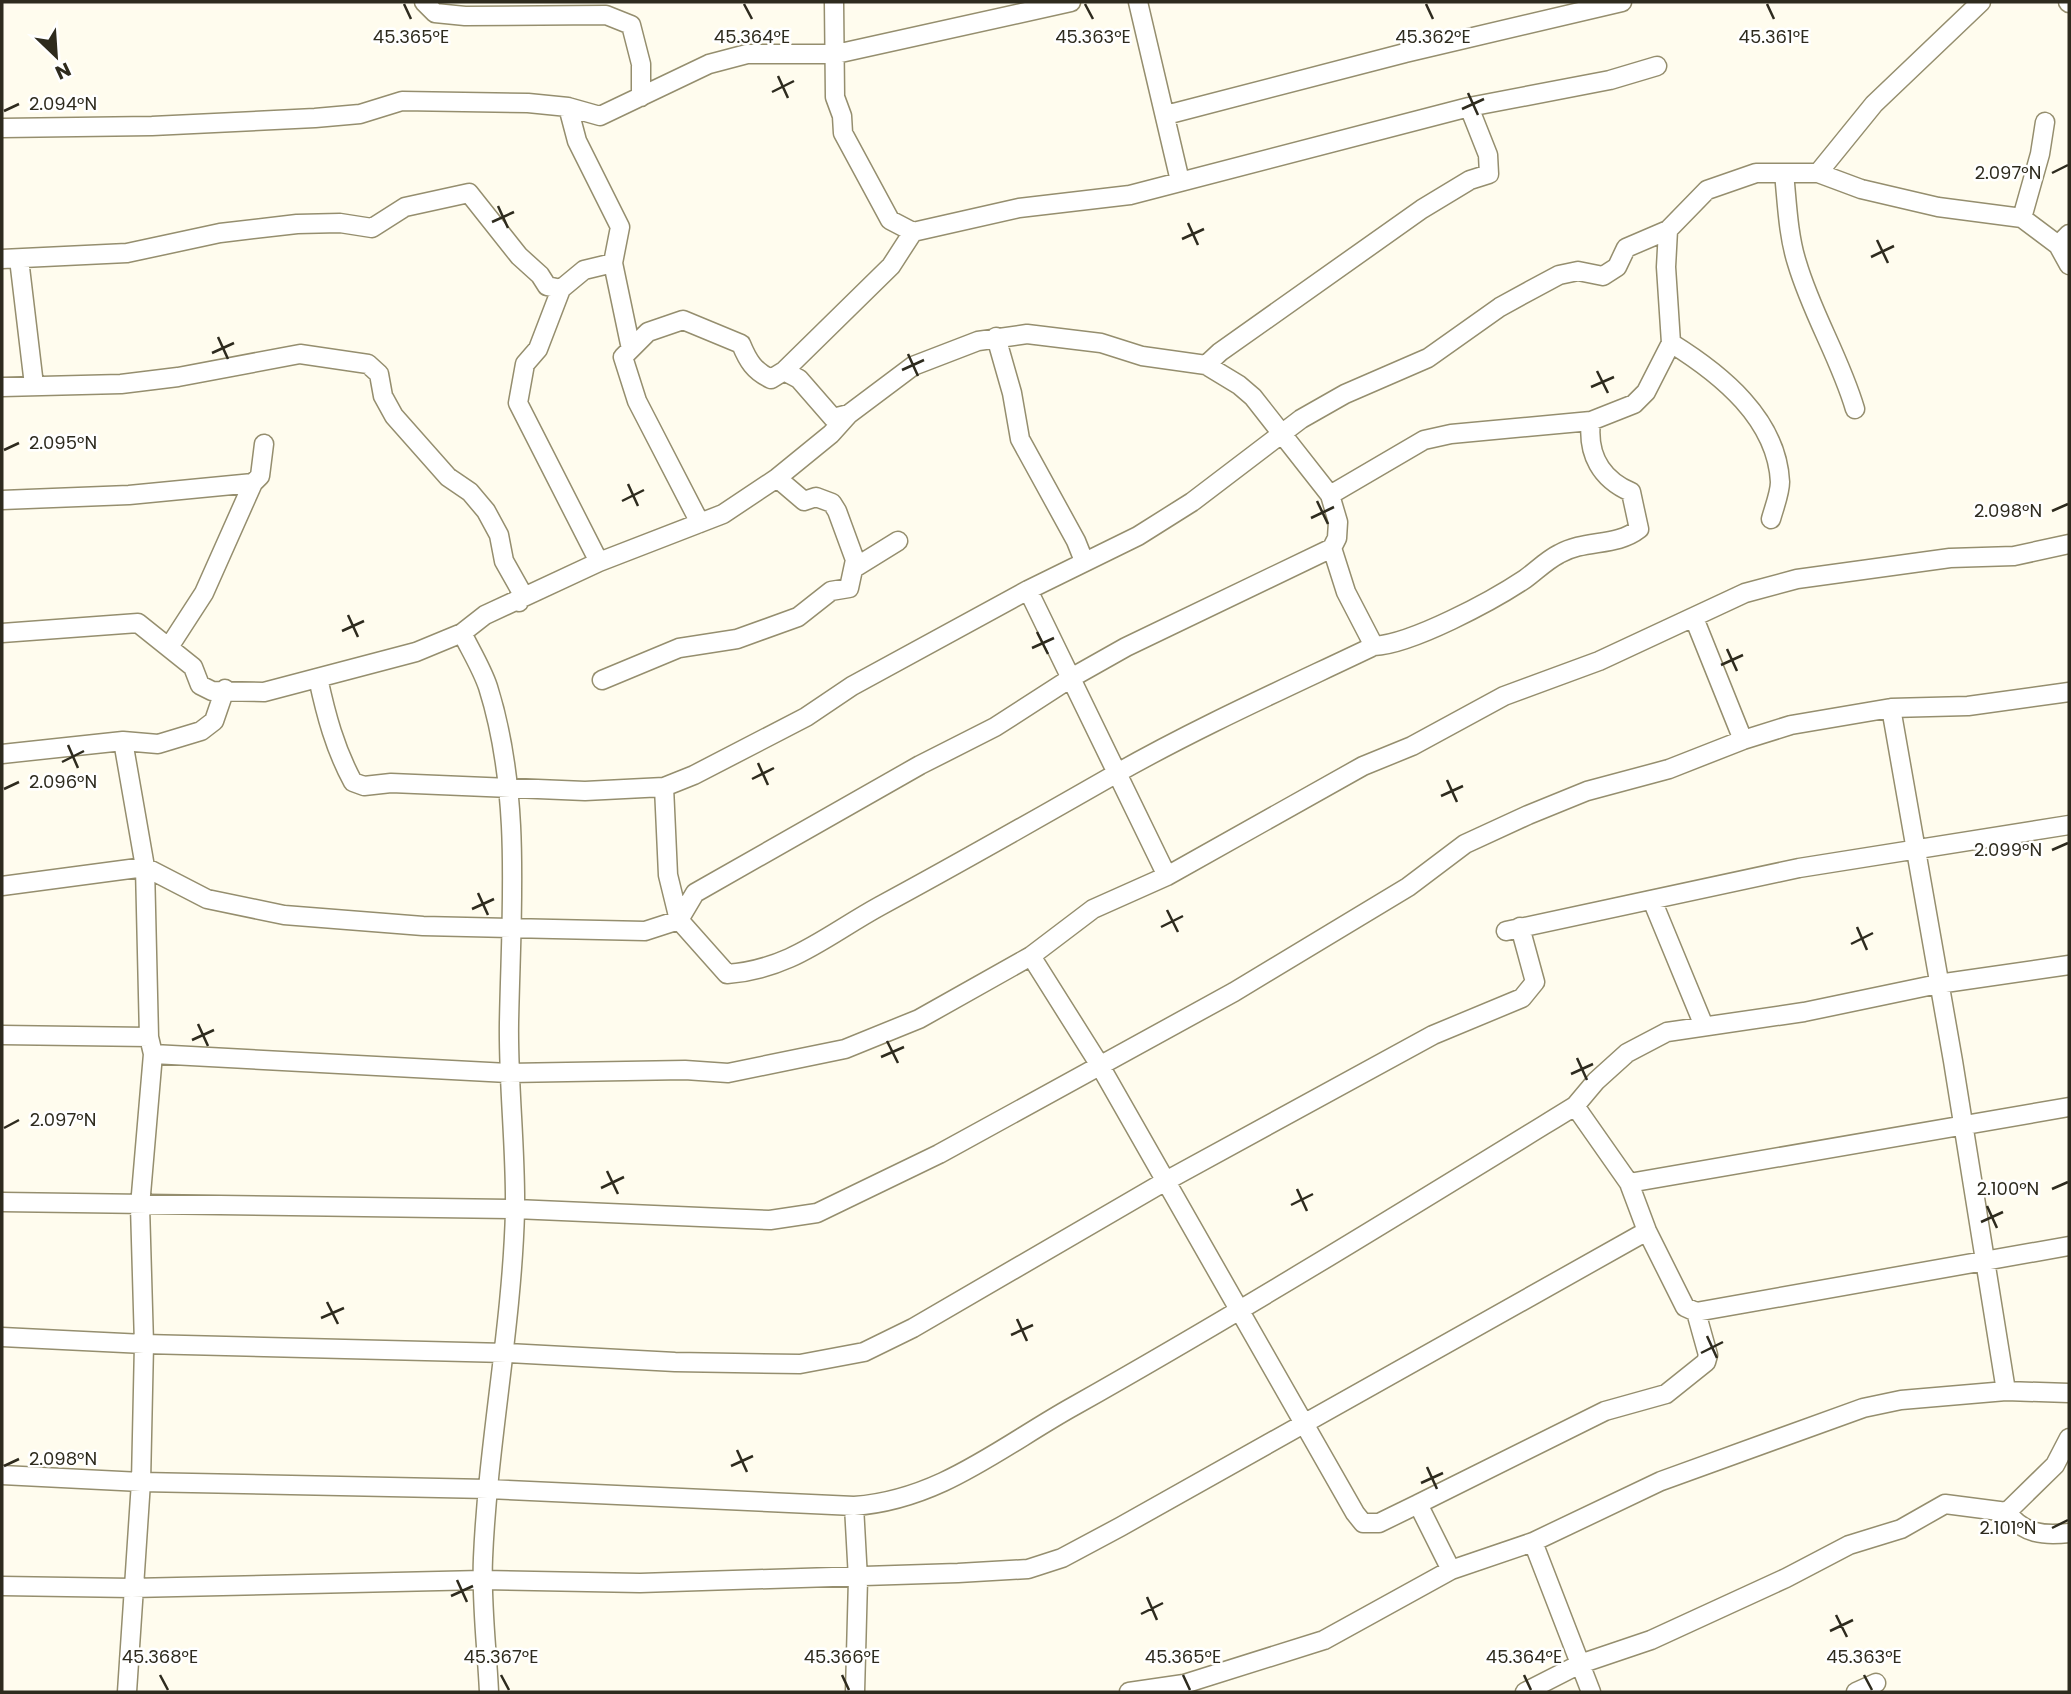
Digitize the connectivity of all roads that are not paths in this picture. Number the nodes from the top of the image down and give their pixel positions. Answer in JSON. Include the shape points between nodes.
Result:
{"nodes":[{"id":1,"x":425,"y":2,"type":"edge"},
{"id":2,"x":834,"y":2,"type":"edge"},
{"id":3,"x":1071,"y":2,"type":"edge"},
{"id":4,"x":1138,"y":2,"type":"edge"},
{"id":5,"x":1622,"y":2,"type":"edge"},
{"id":6,"x":1980,"y":2,"type":"edge"},
{"id":7,"x":836,"y":54,"type":"junction"},
{"id":8,"x":1657,"y":66,"type":"dead end"},
{"id":9,"x":641,"y":97,"type":"junction"},
{"id":10,"x":568,"y":107,"type":"junction"},
{"id":11,"x":1469,"y":107,"type":"junction"},
{"id":12,"x":1166,"y":115,"type":"junction"},
{"id":13,"x":2045,"y":122,"type":"dead end"},
{"id":14,"x":2,"y":128,"type":"edge"},
{"id":15,"x":1784,"y":173,"type":"junction"},
{"id":16,"x":1818,"y":173,"type":"junction"},
{"id":17,"x":1180,"y":181,"type":"junction"},
{"id":18,"x":2022,"y":218,"type":"junction"},
{"id":19,"x":1668,"y":230,"type":"junction"},
{"id":20,"x":914,"y":232,"type":"junction"},
{"id":21,"x":2064,"y":240,"type":"edge"},
{"id":22,"x":11,"y":259,"type":"edge"},
{"id":23,"x":613,"y":263,"type":"junction"},
{"id":24,"x":2069,"y":265,"type":"edge"},
{"id":25,"x":561,"y":289,"type":"junction"},
{"id":26,"x":996,"y":337,"type":"junction"},
{"id":27,"x":1671,"y":343,"type":"junction"},
{"id":28,"x":631,"y":349,"type":"junction"},
{"id":29,"x":1206,"y":365,"type":"junction"},
{"id":30,"x":784,"y":371,"type":"junction"},
{"id":31,"x":34,"y":385,"type":"junction"},
{"id":32,"x":2,"y":387,"type":"edge"},
{"id":33,"x":1855,"y":409,"type":"dead end"},
{"id":34,"x":849,"y":414,"type":"junction"},
{"id":35,"x":1591,"y":421,"type":"junction"},
{"id":36,"x":1279,"y":434,"type":"junction"},
{"id":37,"x":264,"y":444,"type":"dead end"},
{"id":38,"x":777,"y":478,"type":"junction"},
{"id":39,"x":253,"y":483,"type":"junction"},
{"id":40,"x":1330,"y":495,"type":"junction"},
{"id":41,"x":2,"y":500,"type":"edge"},
{"id":42,"x":1771,"y":519,"type":"dead end"},
{"id":43,"x":700,"y":523,"type":"junction"},
{"id":44,"x":898,"y":541,"type":"dead end"},
{"id":45,"x":2069,"y":544,"type":"edge"},
{"id":46,"x":1332,"y":548,"type":"junction"},
{"id":47,"x":599,"y":562,"type":"junction"},
{"id":48,"x":1084,"y":562,"type":"junction"},
{"id":49,"x":856,"y":567,"type":"junction"},
{"id":50,"x":1028,"y":590,"type":"junction"},
{"id":51,"x":519,"y":602,"type":"junction"},
{"id":52,"x":1694,"y":618,"type":"junction"},
{"id":53,"x":2,"y":633,"type":"edge"},
{"id":54,"x":463,"y":634,"type":"junction"},
{"id":55,"x":1374,"y":646,"type":"junction"},
{"id":56,"x":169,"y":647,"type":"junction"},
{"id":57,"x":318,"y":678,"type":"junction"},
{"id":58,"x":1071,"y":678,"type":"junction"},
{"id":59,"x":602,"y":680,"type":"dead end"},
{"id":60,"x":225,"y":689,"type":"junction"},
{"id":61,"x":2069,"y":692,"type":"edge"},
{"id":62,"x":1891,"y":708,"type":"junction"},
{"id":63,"x":1743,"y":740,"type":"junction"},
{"id":64,"x":123,"y":741,"type":"junction"},
{"id":65,"x":2,"y":754,"type":"edge"},
{"id":66,"x":1116,"y":774,"type":"junction"},
{"id":67,"x":509,"y":786,"type":"junction"},
{"id":68,"x":664,"y":787,"type":"junction"},
{"id":69,"x":2069,"y":825,"type":"edge"},
{"id":70,"x":1914,"y":849,"type":"junction"},
{"id":71,"x":145,"y":867,"type":"junction"},
{"id":72,"x":1167,"y":876,"type":"junction"},
{"id":73,"x":2,"y":886,"type":"edge"},
{"id":74,"x":1652,"y":900,"type":"junction"},
{"id":75,"x":679,"y":920,"type":"junction"},
{"id":76,"x":511,"y":926,"type":"junction"},
{"id":77,"x":1031,"y":956,"type":"junction"},
{"id":78,"x":2069,"y":965,"type":"edge"},
{"id":79,"x":1938,"y":984,"type":"junction"},
{"id":80,"x":1704,"y":1026,"type":"junction"},
{"id":81,"x":2,"y":1034,"type":"edge"},
{"id":82,"x":151,"y":1045,"type":"junction"},
{"id":83,"x":1099,"y":1064,"type":"junction"},
{"id":84,"x":508,"y":1073,"type":"junction"},
{"id":85,"x":1575,"y":1105,"type":"junction"},
{"id":86,"x":2069,"y":1107,"type":"edge"},
{"id":87,"x":1963,"y":1125,"type":"junction"},
{"id":88,"x":1164,"y":1182,"type":"junction"},
{"id":89,"x":1629,"y":1183,"type":"junction"},
{"id":90,"x":2,"y":1202,"type":"edge"},
{"id":91,"x":140,"y":1206,"type":"junction"},
{"id":92,"x":515,"y":1209,"type":"junction"},
{"id":93,"x":1647,"y":1231,"type":"junction"},
{"id":94,"x":2069,"y":1246,"type":"edge"},
{"id":95,"x":1986,"y":1260,"type":"junction"},
{"id":96,"x":1241,"y":1312,"type":"junction"},
{"id":97,"x":1696,"y":1312,"type":"junction"},
{"id":98,"x":2,"y":1337,"type":"edge"},
{"id":99,"x":144,"y":1345,"type":"junction"},
{"id":100,"x":506,"y":1353,"type":"junction"},
{"id":101,"x":2006,"y":1391,"type":"junction"},
{"id":102,"x":2069,"y":1393,"type":"edge"},
{"id":103,"x":1305,"y":1423,"type":"junction"},
{"id":104,"x":2069,"y":1438,"type":"edge"},
{"id":105,"x":2,"y":1475,"type":"edge"},
{"id":106,"x":141,"y":1482,"type":"junction"},
{"id":107,"x":488,"y":1489,"type":"junction"},
{"id":108,"x":1418,"y":1504,"type":"junction"},
{"id":109,"x":854,"y":1506,"type":"junction"},
{"id":110,"x":2007,"y":1512,"type":"junction"},
{"id":111,"x":2069,"y":1533,"type":"edge"},
{"id":112,"x":1533,"y":1542,"type":"junction"},
{"id":113,"x":1451,"y":1570,"type":"junction"},
{"id":114,"x":858,"y":1578,"type":"junction"},
{"id":115,"x":482,"y":1580,"type":"junction"},
{"id":116,"x":2,"y":1586,"type":"edge"},
{"id":117,"x":132,"y":1588,"type":"junction"},
{"id":118,"x":1580,"y":1664,"type":"junction"},
{"id":119,"x":1876,"y":1683,"type":"dead end"},
{"id":120,"x":127,"y":1692,"type":"edge"},
{"id":121,"x":489,"y":1692,"type":"edge"},
{"id":122,"x":855,"y":1692,"type":"edge"},
{"id":123,"x":1129,"y":1692,"type":"edge"},
{"id":124,"x":1525,"y":1692,"type":"edge"},
{"id":125,"x":1591,"y":1692,"type":"edge"},
{"id":126,"x":1856,"y":1692,"type":"edge"}],
"edges":[{"from":1,"to":9,"type":"street","via":[[435,13],[591,14],[631,25],[641,64]]},
{"from":2,"to":7,"type":"street"},
{"from":3,"to":7,"type":"street"},
{"from":4,"to":12,"type":"street"},
{"from":5,"to":12,"type":"street"},
{"from":6,"to":16,"type":"street","via":[[1874,104]]},
{"from":7,"to":9,"type":"street","via":[[747,54],[709,64]]},
{"from":7,"to":20,"type":"street","via":[[835,97],[843,133],[890,220]]},
{"from":8,"to":11,"type":"street","via":[[1610,80]]},
{"from":9,"to":10,"type":"street","via":[[600,116]]},
{"from":10,"to":14,"type":"street","via":[[402,101],[360,114],[315,118]]},
{"from":10,"to":23,"type":"street","via":[[577,141],[620,227]]},
{"from":11,"to":17,"type":"street"},
{"from":11,"to":29,"type":"street","via":[[1488,155],[1489,174],[1422,209]]},
{"from":12,"to":17,"type":"street"},
{"from":13,"to":18,"type":"street"},
{"from":15,"to":16,"type":"street"},
{"from":15,"to":19,"type":"street","via":[[1756,173],[1707,190]]},
{"from":15,"to":33,"type":"street","via":[[1796,261]]},
{"from":16,"to":18,"type":"street","via":[[1861,189],[1938,207]]},
{"from":17,"to":20,"type":"street","via":[[1130,195],[1019,208]]},
{"from":18,"to":21,"type":"street"},
{"from":19,"to":27,"type":"street"},
{"from":19,"to":36,"type":"street","via":[[1626,248],[1617,267],[1603,276],[1578,271],[1559,275],[1500,307],[1428,358],[1345,394]]},
{"from":20,"to":30,"type":"street","via":[[891,266]]},
{"from":21,"to":24,"type":"street"},
{"from":22,"to":25,"type":"street","via":[[127,253],[220,233],[297,224],[372,228],[405,207],[469,193],[547,286]]},
{"from":22,"to":31,"type":"street"},
{"from":23,"to":25,"type":"street","via":[[584,270]]},
{"from":23,"to":28,"type":"street"},
{"from":25,"to":47,"type":"street","via":[[538,349],[525,364],[518,403]]},
{"from":26,"to":29,"type":"street","via":[[1060,336],[1142,356]]},
{"from":26,"to":34,"type":"street","via":[[913,366]]},
{"from":26,"to":48,"type":"street","via":[[1020,439]]},
{"from":27,"to":35,"type":"street","via":[[1646,393],[1634,404]]},
{"from":27,"to":42,"type":"street","via":[[1715,374],[1771,437],[1780,484]]},
{"from":28,"to":30,"type":"street","via":[[648,332],[683,320],[741,344],[758,373],[771,379]]},
{"from":28,"to":43,"type":"street","via":[[623,356],[636,401]]},
{"from":29,"to":36,"type":"street","via":[[1253,397]]},
{"from":30,"to":34,"type":"street","via":[[799,380],[833,418]]},
{"from":31,"to":32,"type":"street"},
{"from":31,"to":51,"type":"street","via":[[121,384],[300,354],[368,364],[379,374],[383,396],[394,416],[448,477],[486,511],[499,535],[504,561],[523,593]]},
{"from":34,"to":38,"type":"street"},
{"from":35,"to":40,"type":"street","via":[[1451,433],[1424,440]]},
{"from":35,"to":55,"type":"street","via":[[1593,450],[1606,478],[1631,492],[1639,529],[1626,540],[1560,553],[1526,579],[1479,605],[1430,628]]},
{"from":36,"to":40,"type":"street"},
{"from":36,"to":48,"type":"street","via":[[1192,502]]},
{"from":37,"to":39,"type":"street","via":[[260,476]]},
{"from":38,"to":43,"type":"street","via":[[723,514]]},
{"from":38,"to":49,"type":"street","via":[[804,501],[816,497],[832,503]]},
{"from":39,"to":41,"type":"street","via":[[129,495]]},
{"from":39,"to":56,"type":"street","via":[[204,593]]},
{"from":40,"to":46,"type":"street","via":[[1338,522]]},
{"from":43,"to":47,"type":"street"},
{"from":44,"to":49,"type":"street"},
{"from":45,"to":52,"type":"street","via":[[2014,556],[1950,558],[1797,579],[1745,593]]},
{"from":46,"to":55,"type":"street","via":[[1346,592]]},
{"from":46,"to":58,"type":"street"},
{"from":47,"to":51,"type":"street"},
{"from":48,"to":50,"type":"street"},
{"from":49,"to":59,"type":"street","via":[[849,588],[831,591],[798,617],[737,639],[679,648]]},
{"from":50,"to":58,"type":"street"},
{"from":50,"to":68,"type":"street","via":[[852,686],[806,717]]},
{"from":51,"to":54,"type":"street","via":[[485,615]]},
{"from":52,"to":63,"type":"street"},
{"from":52,"to":72,"type":"street","via":[[1599,661],[1504,696],[1412,746],[1363,766]]},
{"from":53,"to":56,"type":"street","via":[[138,623]]},
{"from":54,"to":57,"type":"street","via":[[416,652]]},
{"from":54,"to":67,"type":"street","via":[[488,685]]},
{"from":55,"to":66,"type":"street"},
{"from":56,"to":60,"type":"street","via":[[193,667],[201,685],[212,691]]},
{"from":57,"to":60,"type":"street","via":[[264,692]]},
{"from":57,"to":67,"type":"street","via":[[329,727],[353,782],[364,786]]},
{"from":58,"to":66,"type":"street"},
{"from":58,"to":75,"type":"street","via":[[995,727],[695,892]]},
{"from":60,"to":64,"type":"street","via":[[214,721],[201,731],[158,744]]},
{"from":61,"to":62,"type":"street","via":[[1968,706]]},
{"from":62,"to":63,"type":"street","via":[[1791,725]]},
{"from":62,"to":70,"type":"street"},
{"from":63,"to":83,"type":"street","via":[[1669,769],[1587,791],[1465,844],[1408,887],[1234,992]]},
{"from":64,"to":65,"type":"street"},
{"from":64,"to":71,"type":"street"},
{"from":66,"to":72,"type":"street"},
{"from":66,"to":75,"type":"street","via":[[776,966],[727,974]]},
{"from":67,"to":68,"type":"street","via":[[585,791]]},
{"from":67,"to":76,"type":"street"},
{"from":68,"to":75,"type":"street","via":[[668,875]]},
{"from":69,"to":70,"type":"street"},
{"from":70,"to":74,"type":"street"},
{"from":70,"to":79,"type":"street"},
{"from":71,"to":73,"type":"street"},
{"from":71,"to":76,"type":"street","via":[[207,899],[285,915],[424,926]]},
{"from":71,"to":82,"type":"street"},
{"from":72,"to":77,"type":"street","via":[[1093,909]]},
{"from":74,"to":80,"type":"street"},
{"from":74,"to":88,"type":"street","via":[[1513,929],[1535,982],[1522,998],[1433,1035]]},
{"from":75,"to":76,"type":"street","via":[[645,931]]},
{"from":76,"to":84,"type":"street"},
{"from":77,"to":83,"type":"street"},
{"from":77,"to":84,"type":"street","via":[[919,1019],[845,1049],[799,1061],[728,1073]]},
{"from":78,"to":79,"type":"street"},
{"from":79,"to":80,"type":"street","via":[[1804,1012]]},
{"from":79,"to":87,"type":"street"},
{"from":80,"to":85,"type":"street","via":[[1667,1032],[1627,1053]]},
{"from":81,"to":82,"type":"street"},
{"from":82,"to":84,"type":"street"},
{"from":82,"to":91,"type":"street"},
{"from":83,"to":88,"type":"street"},
{"from":83,"to":92,"type":"street","via":[[939,1154],[817,1213],[769,1220]]},
{"from":84,"to":92,"type":"street"},
{"from":85,"to":89,"type":"street"},
{"from":85,"to":96,"type":"street"},
{"from":86,"to":87,"type":"street"},
{"from":87,"to":89,"type":"street"},
{"from":87,"to":95,"type":"street"},
{"from":88,"to":96,"type":"street"},
{"from":88,"to":100,"type":"street","via":[[984,1289],[864,1352],[800,1364]]},
{"from":89,"to":93,"type":"street"},
{"from":90,"to":91,"type":"street"},
{"from":91,"to":92,"type":"street"},
{"from":91,"to":99,"type":"street"},
{"from":92,"to":100,"type":"street"},
{"from":93,"to":97,"type":"street","via":[[1685,1307]]},
{"from":93,"to":103,"type":"street"},
{"from":94,"to":95,"type":"street"},
{"from":95,"to":97,"type":"street"},
{"from":95,"to":101,"type":"street"},
{"from":96,"to":103,"type":"street"},
{"from":96,"to":109,"type":"street","via":[[956,1478],[882,1504]]},
{"from":97,"to":108,"type":"street","via":[[1706,1362],[1666,1394],[1605,1411]]},
{"from":98,"to":99,"type":"street"},
{"from":99,"to":100,"type":"street"},
{"from":99,"to":106,"type":"street"},
{"from":100,"to":107,"type":"street"},
{"from":101,"to":102,"type":"street"},
{"from":101,"to":112,"type":"street","via":[[1901,1399],[1863,1408],[1661,1481]]},
{"from":103,"to":108,"type":"street","via":[[1363,1523],[1379,1523]]},
{"from":103,"to":114,"type":"street","via":[[1062,1558],[1028,1569]]},
{"from":104,"to":110,"type":"street","via":[[2054,1465]]},
{"from":105,"to":106,"type":"street"},
{"from":106,"to":107,"type":"street"},
{"from":106,"to":117,"type":"street"},
{"from":107,"to":109,"type":"street"},
{"from":107,"to":115,"type":"street"},
{"from":108,"to":113,"type":"street"},
{"from":109,"to":114,"type":"street"},
{"from":110,"to":111,"type":"street","via":[[2014,1522],[2041,1536]]},
{"from":110,"to":118,"type":"street","via":[[1945,1504],[1901,1529],[1849,1545],[1651,1640]]},
{"from":112,"to":113,"type":"street"},
{"from":112,"to":118,"type":"street"},
{"from":113,"to":123,"type":"street","via":[[1324,1640],[1184,1684]]},
{"from":114,"to":115,"type":"street","via":[[640,1583]]},
{"from":114,"to":122,"type":"street"},
{"from":115,"to":117,"type":"street"},
{"from":115,"to":121,"type":"street"},
{"from":116,"to":117,"type":"street"},
{"from":117,"to":120,"type":"street"},
{"from":118,"to":124,"type":"street"},
{"from":118,"to":125,"type":"street"},
{"from":119,"to":126,"type":"street"}]}
